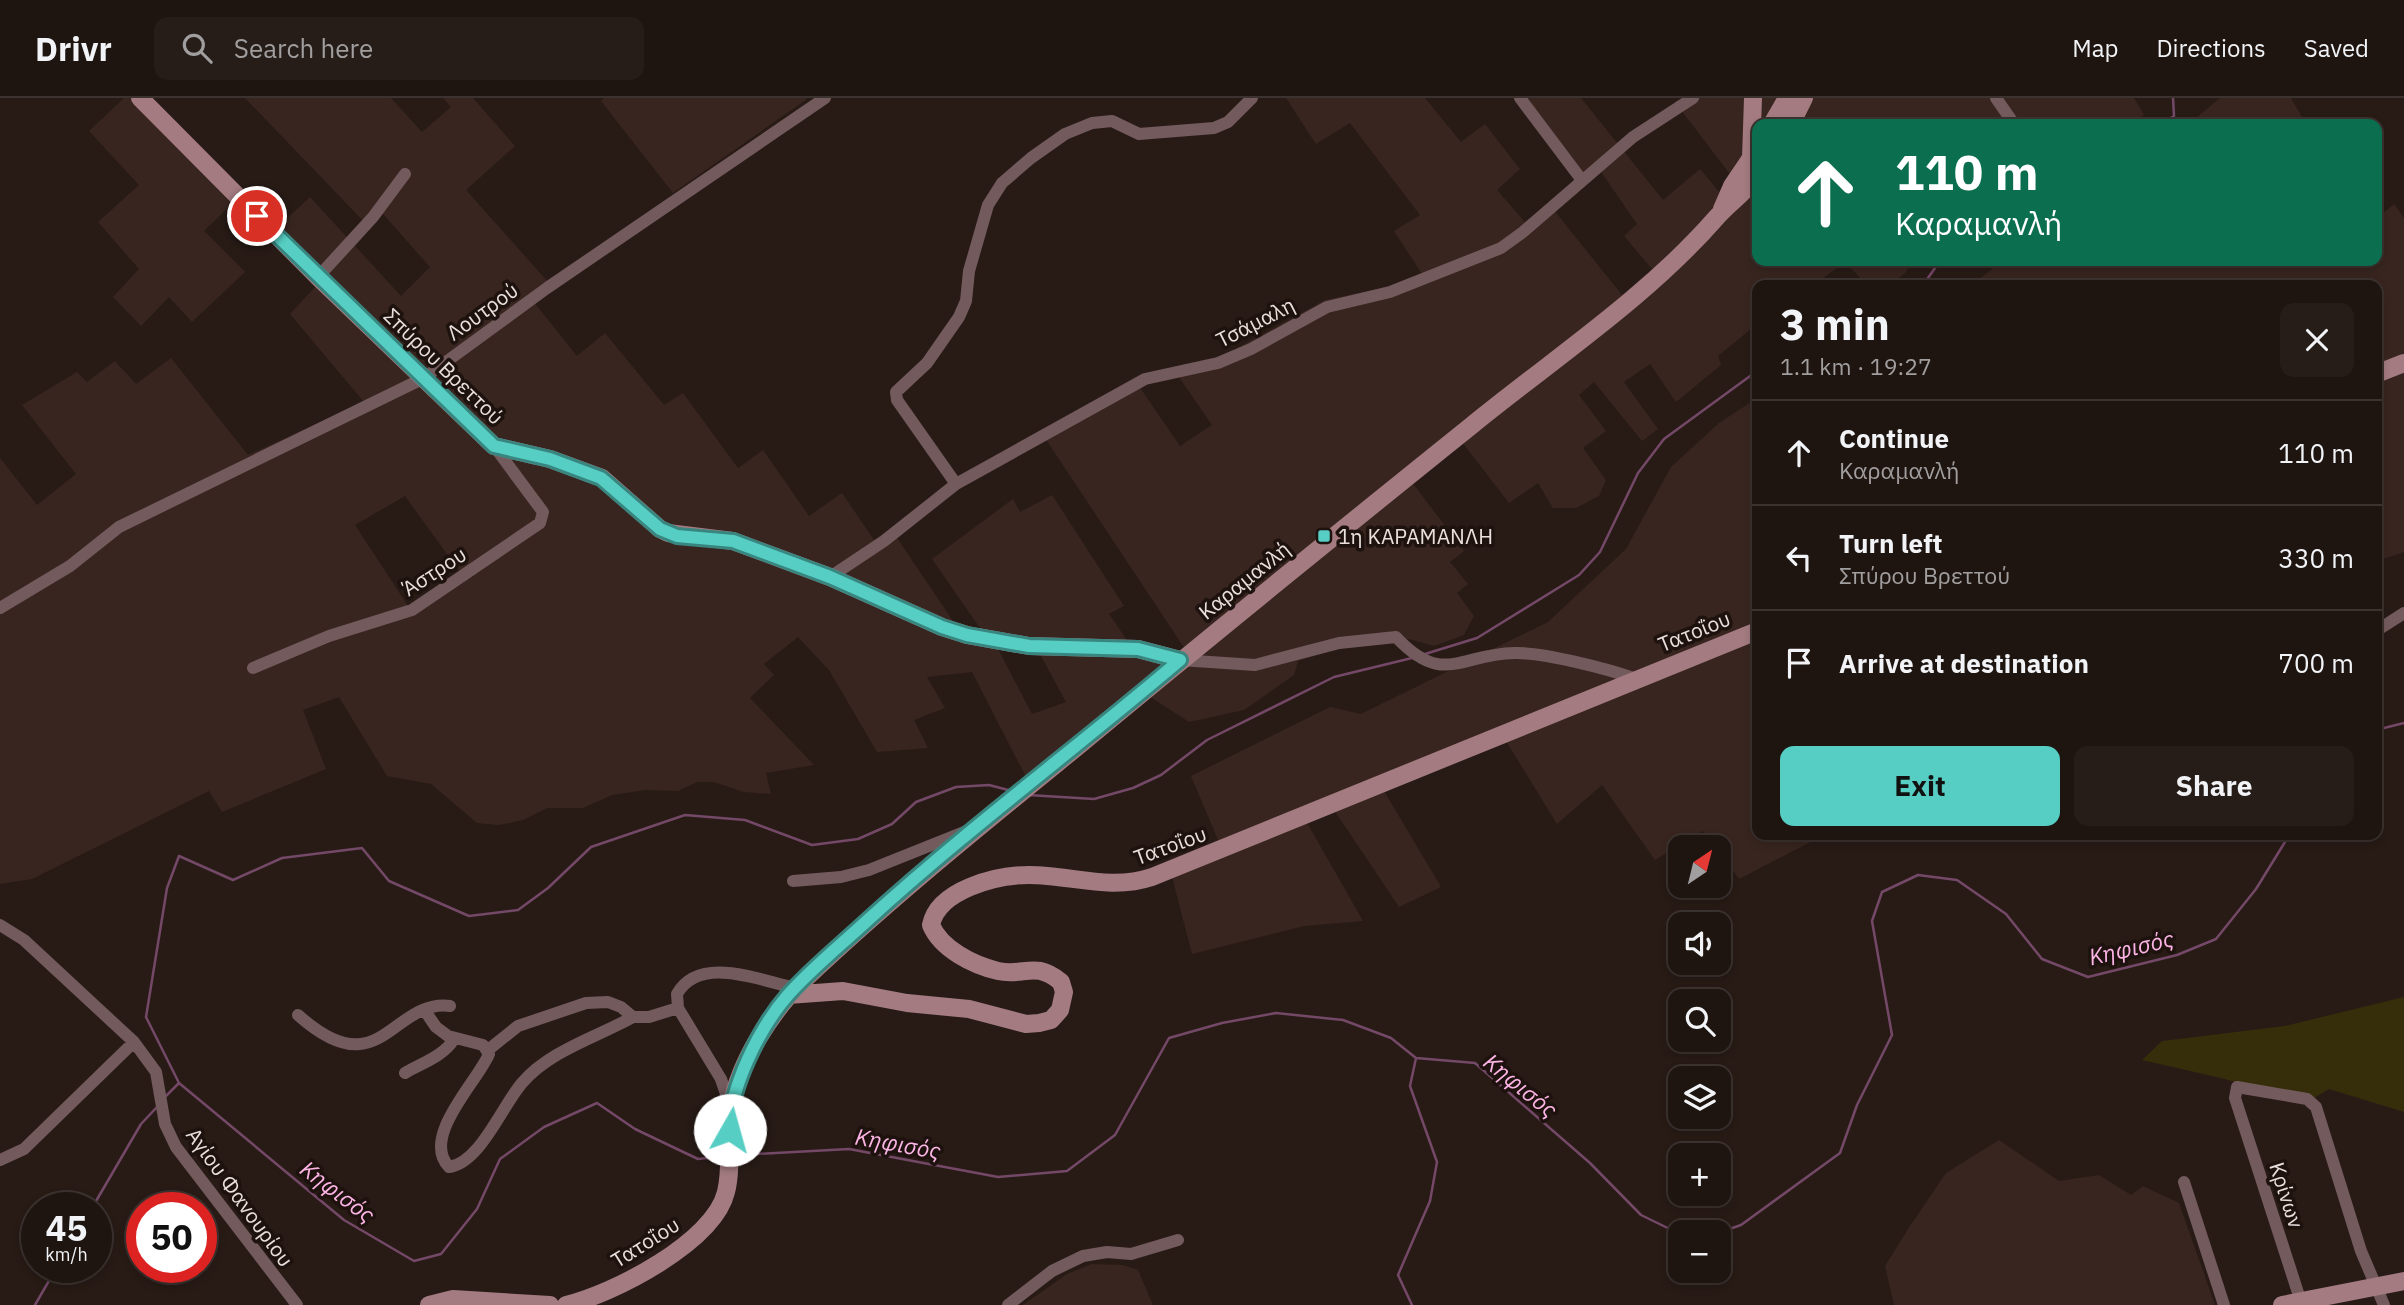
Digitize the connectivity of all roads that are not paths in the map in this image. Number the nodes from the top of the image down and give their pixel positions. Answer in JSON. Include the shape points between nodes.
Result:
{"nodes":[{"id":1,"x":140,"y":98,"type":"edge"},
{"id":2,"x":825,"y":98,"type":"edge"},
{"id":3,"x":1252,"y":98,"type":"edge"},
{"id":4,"x":1520,"y":98,"type":"edge"},
{"id":5,"x":1693,"y":98,"type":"edge"},
{"id":6,"x":1753,"y":98,"type":"edge"},
{"id":7,"x":1787,"y":98,"type":"edge"},
{"id":8,"x":1804,"y":98,"type":"edge"},
{"id":9,"x":1996,"y":98,"type":"edge"},
{"id":10,"x":1754,"y":119,"type":"edge"},
{"id":11,"x":1775,"y":119,"type":"edge"},
{"id":12,"x":1794,"y":119,"type":"edge"},
{"id":13,"x":2011,"y":119,"type":"edge"},
{"id":14,"x":1752,"y":164,"type":"edge"},
{"id":15,"x":405,"y":174,"type":"dead end"},
{"id":16,"x":1581,"y":179,"type":"junction"},
{"id":17,"x":317,"y":277,"type":"junction"},
{"id":18,"x":2404,"y":363,"type":"edge"},
{"id":19,"x":2382,"y":372,"type":"edge"},
{"id":20,"x":424,"y":378,"type":"junction"},
{"id":21,"x":494,"y":446,"type":"junction"},
{"id":22,"x":956,"y":484,"type":"junction"},
{"id":23,"x":830,"y":577,"type":"junction"},
{"id":24,"x":0,"y":608,"type":"edge"},
{"id":25,"x":2404,"y":613,"type":"edge"},
{"id":26,"x":2382,"y":627,"type":"edge"},
{"id":27,"x":1752,"y":633,"type":"edge"},
{"id":28,"x":1180,"y":660,"type":"junction"},
{"id":29,"x":253,"y":668,"type":"dead end"},
{"id":30,"x":1636,"y":679,"type":"junction"},
{"id":31,"x":976,"y":828,"type":"junction"},
{"id":32,"x":793,"y":881,"type":"dead end"},
{"id":33,"x":0,"y":925,"type":"edge"},
{"id":34,"x":831,"y":954,"type":"junction"},
{"id":35,"x":832,"y":986,"type":"junction"},
{"id":36,"x":794,"y":989,"type":"junction"},
{"id":37,"x":852,"y":993,"type":"junction"},
{"id":38,"x":450,"y":1006,"type":"dead end"},
{"id":39,"x":678,"y":1008,"type":"junction"},
{"id":40,"x":425,"y":1011,"type":"junction"},
{"id":41,"x":298,"y":1015,"type":"dead end"},
{"id":42,"x":633,"y":1017,"type":"junction"},
{"id":43,"x":454,"y":1040,"type":"junction"},
{"id":44,"x":134,"y":1042,"type":"junction"},
{"id":45,"x":488,"y":1050,"type":"junction"},
{"id":46,"x":405,"y":1073,"type":"dead end"},
{"id":47,"x":730,"y":1108,"type":"junction"},
{"id":48,"x":0,"y":1160,"type":"edge"},
{"id":49,"x":2184,"y":1182,"type":"dead end"},
{"id":50,"x":1178,"y":1240,"type":"dead end"},
{"id":51,"x":2404,"y":1281,"type":"edge"},
{"id":52,"x":2404,"y":1293,"type":"edge"},
{"id":53,"x":2380,"y":1296,"type":"edge"},
{"id":54,"x":2302,"y":1303,"type":"edge"},
{"id":55,"x":297,"y":1305,"type":"edge"},
{"id":56,"x":429,"y":1305,"type":"edge"},
{"id":57,"x":550,"y":1305,"type":"edge"},
{"id":58,"x":566,"y":1305,"type":"edge"},
{"id":59,"x":1008,"y":1305,"type":"edge"},
{"id":60,"x":2224,"y":1305,"type":"edge"},
{"id":61,"x":2281,"y":1305,"type":"edge"},
{"id":62,"x":2342,"y":1305,"type":"edge"}],
"edges":[{"from":1,"to":17,"type":"street","name":"Σπύρου Βρεττού"},
{"from":2,"to":20,"type":"street","name":"Λουτρού","via":[[569,272]]},
{"from":3,"to":22,"type":"street","via":[[1228,122],[1188,132],[1139,134],[1112,121],[1092,123],[1065,134],[1002,183],[988,205],[969,271],[966,301],[958,317],[927,363],[896,392],[897,400]]},
{"from":4,"to":16,"type":"street"},
{"from":5,"to":16,"type":"street","name":"Τσάμαλη","via":[[1633,137]]},
{"from":6,"to":10,"type":"street"},
{"from":7,"to":11,"type":"street"},
{"from":8,"to":12,"type":"street"},
{"from":9,"to":13,"type":"street"},
{"from":14,"to":28,"type":"street","name":"Καραμανλή","via":[[1732,186],[1719,215],[1651,282]]},
{"from":15,"to":17,"type":"street","via":[[373,217]]},
{"from":16,"to":22,"type":"street","name":"Τσάμαλη","via":[[1523,232],[1489,253],[1390,292],[1327,307],[1218,363],[1155,374]]},
{"from":17,"to":20,"type":"street","name":"Σπύρου Βρεττού"},
{"from":18,"to":19,"type":"street"},
{"from":20,"to":21,"type":"street","name":"Σπύρου Βρεττού"},
{"from":20,"to":24,"type":"street","name":"Λουτρού","via":[[119,527],[70,566]]},
{"from":21,"to":23,"type":"street","name":"Σπύρου Βρεττού","via":[[550,459],[601,478],[668,533],[733,541]]},
{"from":21,"to":29,"type":"street","name":"Άστρου","via":[[543,512],[540,523],[412,610],[329,636]]},
{"from":22,"to":23,"type":"street","name":"Τσάμαλη"},
{"from":23,"to":28,"type":"street","name":"Σπύρου Βρεττού","via":[[967,635],[1029,646],[1138,649]]},
{"from":25,"to":26,"type":"street"},
{"from":27,"to":30,"type":"street","name":"Τατοΐου"},
{"from":28,"to":30,"type":"street","via":[[1255,665],[1339,643],[1396,637],[1410,652],[1438,666],[1514,652],[1609,669]]},
{"from":28,"to":31,"type":"street","name":"Καραμανλή"},
{"from":30,"to":37,"type":"street","name":"Τατοΐου","via":[[1144,880],[1099,884],[1015,876],[972,887],[942,902],[931,925],[953,951],[999,971],[1040,969],[1061,982],[1064,1000],[1051,1020],[1026,1024],[969,1010]]},
{"from":31,"to":32,"type":"street","via":[[869,870]]},
{"from":31,"to":34,"type":"street","name":"Καραμανλή"},
{"from":33,"to":44,"type":"street","name":"Αγίου Φανουρίου","via":[[24,940]]},
{"from":34,"to":35,"type":"street","via":[[825,970]]},
{"from":34,"to":36,"type":"street","name":"Καραμανλή"},
{"from":35,"to":36,"type":"street","name":"Τατοΐου"},
{"from":35,"to":37,"type":"street","name":"Τατοΐου"},
{"from":36,"to":37,"type":"street","name":"Τατοΐου"},
{"from":36,"to":39,"type":"street","via":[[717,972],[702,973],[681,986]]},
{"from":36,"to":47,"type":"street","name":"Τατοΐου","via":[[756,1046]]},
{"from":38,"to":40,"type":"street","via":[[431,1006]]},
{"from":39,"to":42,"type":"street"},
{"from":39,"to":47,"type":"street","via":[[715,1069]]},
{"from":40,"to":41,"type":"street","via":[[380,1039],[352,1044],[342,1043]]},
{"from":40,"to":43,"type":"street","via":[[436,1027]]},
{"from":42,"to":45,"type":"street","via":[[608,1002],[586,1003],[518,1026]]},
{"from":42,"to":45,"type":"street","via":[[539,1066],[476,1149],[457,1166],[449,1167],[443,1158],[443,1133]]},
{"from":43,"to":45,"type":"street","via":[[478,1043]]},
{"from":43,"to":46,"type":"street","via":[[443,1053]]},
{"from":44,"to":48,"type":"street","via":[[24,1149]]},
{"from":44,"to":55,"type":"street","name":"Αγίου Φανουρίου","via":[[156,1072],[165,1124],[188,1167]]},
{"from":47,"to":58,"type":"street","name":"Τατοΐου","via":[[729,1174],[718,1212],[689,1242],[615,1287]]},
{"from":49,"to":60,"type":"street"},
{"from":50,"to":59,"type":"street","via":[[1131,1254],[1083,1256],[1052,1271]]},
{"from":51,"to":53,"type":"street"},
{"from":52,"to":53,"type":"street"},
{"from":53,"to":54,"type":"street"},
{"from":53,"to":54,"type":"street","name":"Κρίνων","via":[[2316,1107],[2306,1099],[2237,1087],[2235,1098]]},
{"from":53,"to":62,"type":"street"},
{"from":54,"to":61,"type":"street"},
{"from":56,"to":57,"type":"street","via":[[453,1298]]}]}
